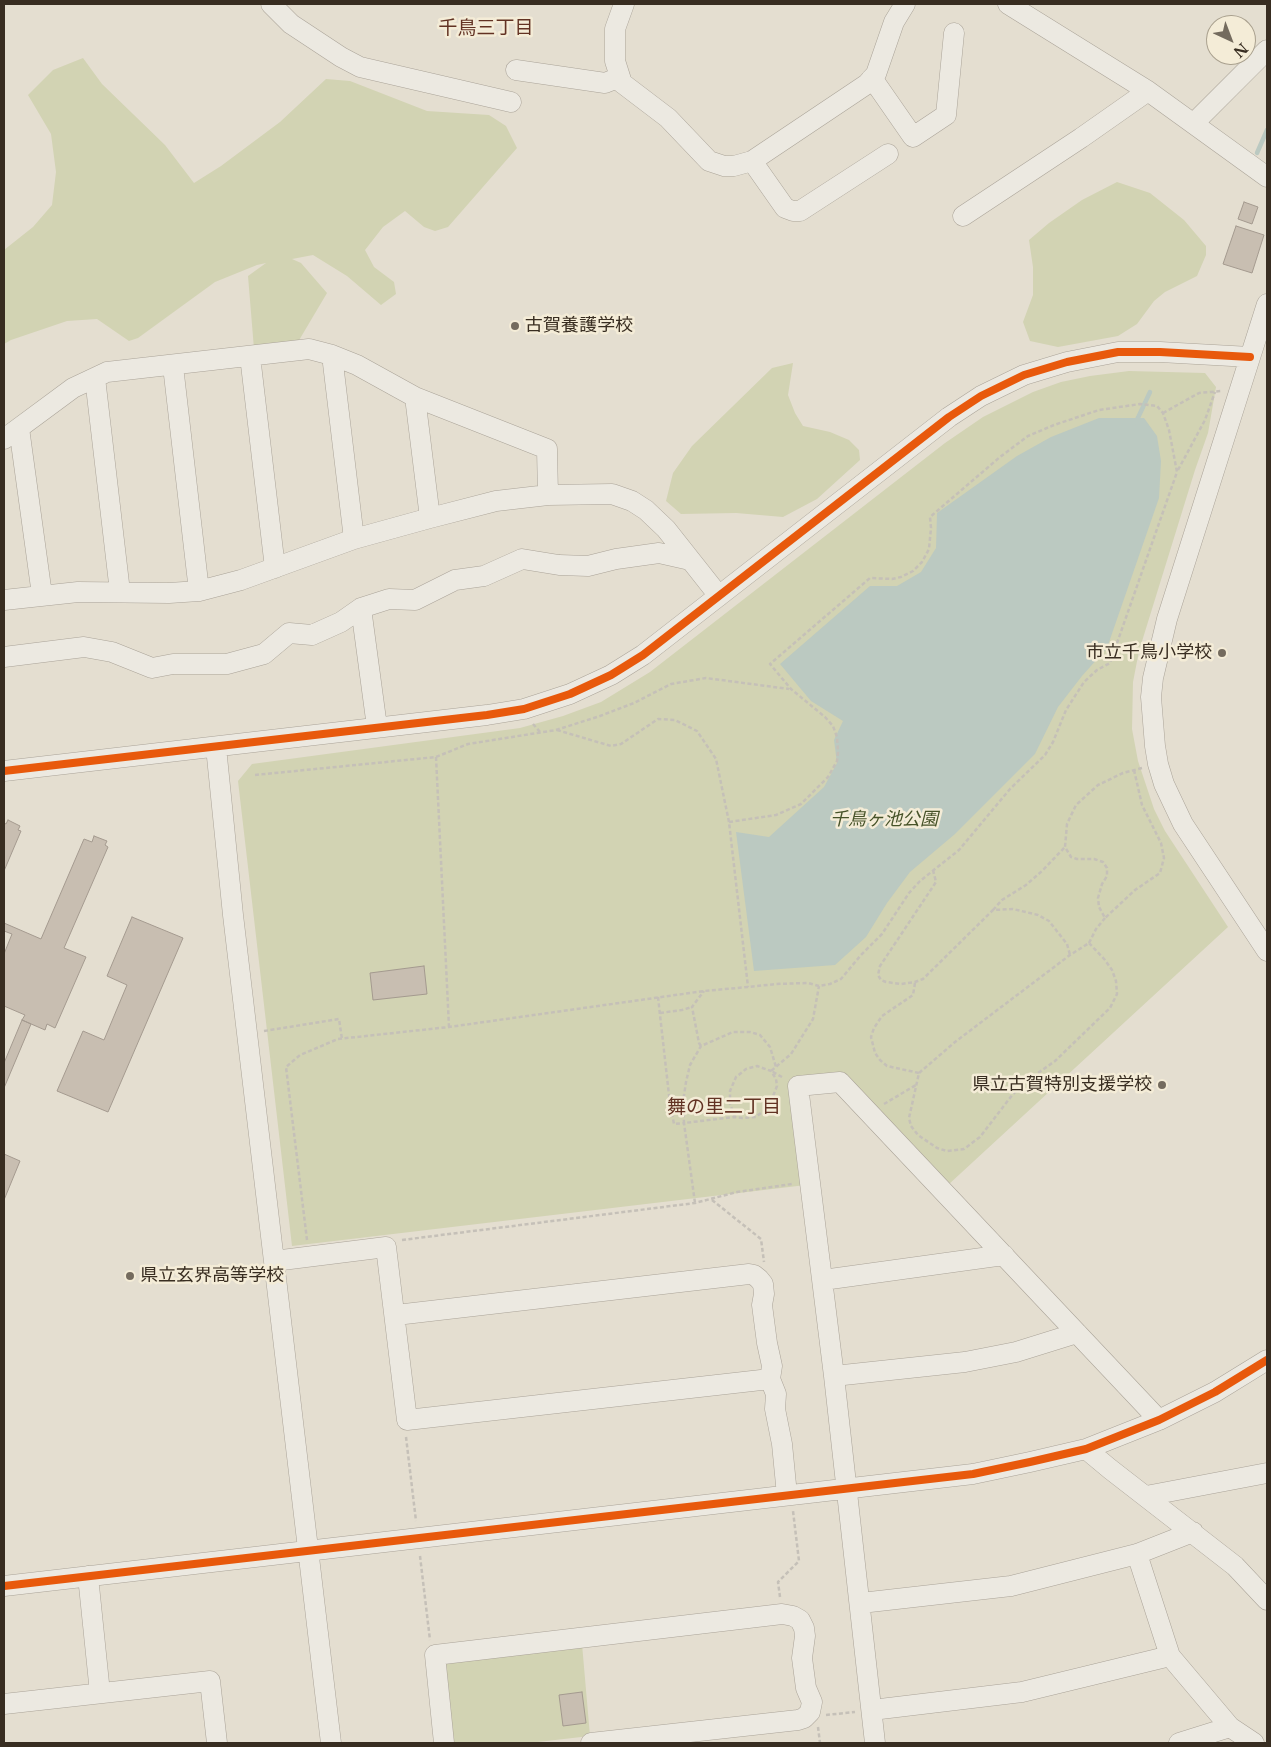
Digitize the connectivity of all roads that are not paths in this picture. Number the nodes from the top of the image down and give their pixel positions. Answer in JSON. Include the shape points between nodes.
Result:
{"nodes":[{"id":1,"x":272,"y":4,"type":"edge"},
{"id":2,"x":624,"y":4,"type":"edge"},
{"id":3,"x":905,"y":4,"type":"edge"},
{"id":4,"x":1008,"y":4,"type":"edge"},
{"id":5,"x":954,"y":33,"type":"dead end"},
{"id":6,"x":1267,"y":50,"type":"edge"},
{"id":7,"x":516,"y":70,"type":"dead end"},
{"id":8,"x":620,"y":77,"type":"junction"},
{"id":9,"x":872,"y":78,"type":"junction"},
{"id":10,"x":1148,"y":91,"type":"junction"},
{"id":11,"x":511,"y":102,"type":"dead end"},
{"id":12,"x":1194,"y":124,"type":"junction"},
{"id":13,"x":888,"y":154,"type":"dead end"},
{"id":14,"x":752,"y":161,"type":"junction"},
{"id":15,"x":1267,"y":177,"type":"edge"},
{"id":16,"x":963,"y":216,"type":"dead end"},
{"id":17,"x":1267,"y":304,"type":"edge"},
{"id":18,"x":332,"y":355,"type":"junction"},
{"id":19,"x":250,"y":356,"type":"junction"},
{"id":20,"x":1250,"y":356,"type":"junction"},
{"id":21,"x":173,"y":366,"type":"junction"},
{"id":22,"x":95,"y":378,"type":"junction"},
{"id":23,"x":415,"y":397,"type":"junction"},
{"id":24,"x":12,"y":433,"type":"edge"},
{"id":25,"x":548,"y":495,"type":"junction"},
{"id":26,"x":430,"y":518,"type":"junction"},
{"id":27,"x":354,"y":539,"type":"junction"},
{"id":28,"x":690,"y":560,"type":"junction"},
{"id":29,"x":275,"y":568,"type":"junction"},
{"id":30,"x":199,"y":591,"type":"junction"},
{"id":31,"x":120,"y":592,"type":"junction"},
{"id":32,"x":42,"y":595,"type":"junction"},
{"id":33,"x":719,"y":596,"type":"junction"},
{"id":34,"x":4,"y":600,"type":"edge"},
{"id":35,"x":361,"y":608,"type":"junction"},
{"id":36,"x":4,"y":657,"type":"edge"},
{"id":37,"x":377,"y":728,"type":"junction"},
{"id":38,"x":216,"y":747,"type":"junction"},
{"id":39,"x":4,"y":771,"type":"edge"},
{"id":40,"x":1267,"y":951,"type":"edge"},
{"id":41,"x":1004,"y":1255,"type":"junction"},
{"id":42,"x":274,"y":1261,"type":"junction"},
{"id":43,"x":823,"y":1280,"type":"junction"},
{"id":44,"x":396,"y":1315,"type":"junction"},
{"id":45,"x":1077,"y":1333,"type":"junction"},
{"id":46,"x":1267,"y":1360,"type":"edge"},
{"id":47,"x":834,"y":1376,"type":"junction"},
{"id":48,"x":770,"y":1379,"type":"junction"},
{"id":49,"x":1159,"y":1420,"type":"junction"},
{"id":50,"x":1086,"y":1449,"type":"junction"},
{"id":51,"x":1267,"y":1473,"type":"edge"},
{"id":52,"x":847,"y":1488,"type":"junction"},
{"id":53,"x":787,"y":1495,"type":"junction"},
{"id":54,"x":1146,"y":1496,"type":"junction"},
{"id":55,"x":1193,"y":1532,"type":"junction"},
{"id":56,"x":309,"y":1550,"type":"junction"},
{"id":57,"x":1137,"y":1554,"type":"junction"},
{"id":58,"x":88,"y":1576,"type":"junction"},
{"id":59,"x":4,"y":1586,"type":"edge"},
{"id":60,"x":1267,"y":1600,"type":"edge"},
{"id":61,"x":861,"y":1603,"type":"junction"},
{"id":62,"x":1170,"y":1656,"type":"junction"},
{"id":63,"x":100,"y":1693,"type":"junction"},
{"id":64,"x":4,"y":1704,"type":"edge"},
{"id":65,"x":872,"y":1710,"type":"junction"},
{"id":66,"x":1230,"y":1727,"type":"junction"},
{"id":67,"x":217,"y":1743,"type":"edge"},
{"id":68,"x":331,"y":1743,"type":"edge"},
{"id":69,"x":444,"y":1743,"type":"edge"},
{"id":70,"x":591,"y":1743,"type":"edge"},
{"id":71,"x":875,"y":1743,"type":"edge"},
{"id":72,"x":1179,"y":1743,"type":"edge"},
{"id":73,"x":1254,"y":1743,"type":"edge"}],
"edges":[{"from":1,"to":11,"type":"street","via":[[291,24],[360,67]]},
{"from":2,"to":8,"type":"street","via":[[616,29],[615,61]]},
{"from":3,"to":9,"type":"street","via":[[894,22]]},
{"from":4,"to":10,"type":"street"},
{"from":5,"to":9,"type":"street","via":[[946,115],[913,137]]},
{"from":6,"to":12,"type":"street"},
{"from":7,"to":8,"type":"street","via":[[605,83]]},
{"from":8,"to":14,"type":"street","via":[[622,83],[668,118],[709,161],[724,166]]},
{"from":9,"to":14,"type":"street"},
{"from":10,"to":12,"type":"street"},
{"from":10,"to":16,"type":"street"},
{"from":12,"to":15,"type":"street"},
{"from":13,"to":14,"type":"street","via":[[800,211],[784,208]]},
{"from":17,"to":20,"type":"street"},
{"from":18,"to":19,"type":"street","via":[[309,349]]},
{"from":18,"to":23,"type":"street"},
{"from":18,"to":27,"type":"street"},
{"from":19,"to":21,"type":"street"},
{"from":19,"to":29,"type":"street"},
{"from":20,"to":33,"type":"street","via":[[1118,352],[1024,375],[981,396],[949,417]]},
{"from":20,"to":40,"type":"street","via":[[1167,619],[1153,678],[1152,714],[1158,764],[1183,824]]},
{"from":21,"to":22,"type":"street","via":[[107,372]]},
{"from":21,"to":30,"type":"street"},
{"from":22,"to":24,"type":"street","via":[[73,388]]},
{"from":22,"to":31,"type":"street"},
{"from":23,"to":25,"type":"street","via":[[547,449]]},
{"from":23,"to":26,"type":"street"},
{"from":24,"to":32,"type":"street"},
{"from":25,"to":26,"type":"street","via":[[496,501]]},
{"from":25,"to":28,"type":"street","via":[[612,494],[632,501],[666,529]]},
{"from":26,"to":27,"type":"street"},
{"from":27,"to":29,"type":"street"},
{"from":28,"to":33,"type":"street"},
{"from":28,"to":35,"type":"street","via":[[659,553],[588,566],[522,559],[484,576],[455,580],[416,600],[389,600]]},
{"from":29,"to":30,"type":"street"},
{"from":30,"to":31,"type":"street"},
{"from":31,"to":32,"type":"street"},
{"from":32,"to":34,"type":"street"},
{"from":33,"to":37,"type":"street","via":[[643,655],[611,675],[570,694],[487,715]]},
{"from":35,"to":36,"type":"street","via":[[341,622],[312,634],[289,633],[264,654],[227,664],[173,664],[152,668],[112,652],[84,647]]},
{"from":35,"to":37,"type":"street"},
{"from":37,"to":38,"type":"street"},
{"from":38,"to":39,"type":"street"},
{"from":38,"to":42,"type":"street"},
{"from":41,"to":43,"type":"street"},
{"from":41,"to":43,"type":"street","via":[[840,1082],[798,1086]]},
{"from":41,"to":45,"type":"street"},
{"from":42,"to":44,"type":"street","via":[[386,1247]]},
{"from":42,"to":56,"type":"street"},
{"from":43,"to":47,"type":"street"},
{"from":44,"to":48,"type":"street","via":[[749,1274],[760,1278],[763,1284],[762,1305],[772,1366]]},
{"from":44,"to":48,"type":"street","via":[[407,1420]]},
{"from":45,"to":47,"type":"street","via":[[1016,1352],[966,1362]]},
{"from":45,"to":49,"type":"street"},
{"from":46,"to":49,"type":"street","via":[[1215,1392]]},
{"from":47,"to":52,"type":"street"},
{"from":48,"to":53,"type":"street","via":[[776,1394]]},
{"from":49,"to":50,"type":"street"},
{"from":50,"to":52,"type":"street","via":[[974,1474]]},
{"from":50,"to":54,"type":"street"},
{"from":51,"to":54,"type":"street"},
{"from":52,"to":53,"type":"street"},
{"from":52,"to":61,"type":"street"},
{"from":53,"to":56,"type":"street"},
{"from":54,"to":55,"type":"street"},
{"from":55,"to":57,"type":"street"},
{"from":55,"to":60,"type":"street","via":[[1235,1566]]},
{"from":56,"to":58,"type":"street"},
{"from":56,"to":68,"type":"street"},
{"from":57,"to":61,"type":"street","via":[[1011,1586]]},
{"from":57,"to":62,"type":"street"},
{"from":58,"to":59,"type":"street"},
{"from":58,"to":63,"type":"street"},
{"from":61,"to":65,"type":"street"},
{"from":62,"to":65,"type":"street","via":[[1022,1692]]},
{"from":62,"to":66,"type":"street"},
{"from":63,"to":64,"type":"street"},
{"from":63,"to":67,"type":"street","via":[[210,1681]]},
{"from":65,"to":71,"type":"street"},
{"from":66,"to":72,"type":"street"},
{"from":66,"to":73,"type":"street"},
{"from":69,"to":70,"type":"street","via":[[435,1655],[782,1614],[800,1620],[805,1636],[802,1658],[806,1688],[812,1702],[810,1712],[804,1718]]}]}
